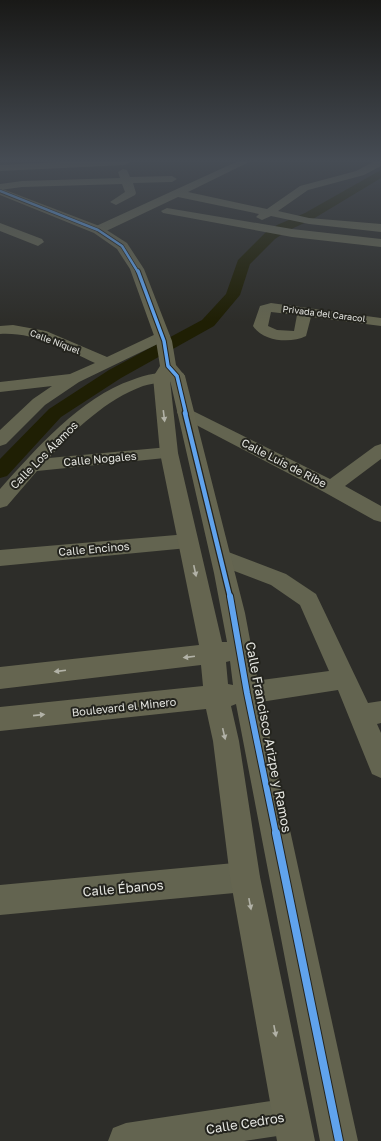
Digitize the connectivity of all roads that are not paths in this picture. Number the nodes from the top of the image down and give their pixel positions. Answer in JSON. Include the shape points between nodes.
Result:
{"nodes":[{"id":1,"x":61,"y":215,"type":"edge"},
{"id":2,"x":129,"y":215,"type":"edge"},
{"id":3,"x":179,"y":215,"type":"edge"},
{"id":4,"x":263,"y":215,"type":"edge"},
{"id":5,"x":282,"y":215,"type":"edge"},
{"id":6,"x":248,"y":226,"type":"junction"},
{"id":7,"x":0,"y":227,"type":"edge"},
{"id":8,"x":381,"y":228,"type":"edge"},
{"id":9,"x":98,"y":230,"type":"junction"},
{"id":10,"x":126,"y":231,"type":"dead end"},
{"id":11,"x":112,"y":238,"type":"junction"},
{"id":12,"x":38,"y":242,"type":"dead end"},
{"id":13,"x":381,"y":243,"type":"edge"},
{"id":14,"x":305,"y":311,"type":"junction"},
{"id":15,"x":381,"y":322,"type":"edge"},
{"id":16,"x":0,"y":330,"type":"edge"},
{"id":17,"x":167,"y":359,"type":"junction"},
{"id":18,"x":108,"y":363,"type":"junction"},
{"id":19,"x":73,"y":379,"type":"junction"},
{"id":20,"x":0,"y":386,"type":"edge"},
{"id":21,"x":185,"y":412,"type":"junction"},
{"id":22,"x":0,"y":440,"type":"edge"},
{"id":23,"x":381,"y":450,"type":"edge"},
{"id":24,"x":169,"y":453,"type":"junction"},
{"id":25,"x":31,"y":466,"type":"junction"},
{"id":26,"x":331,"y":487,"type":"junction"},
{"id":27,"x":0,"y":501,"type":"edge"},
{"id":28,"x":381,"y":515,"type":"edge"},
{"id":29,"x":188,"y":540,"type":"junction"},
{"id":30,"x":0,"y":558,"type":"edge"},
{"id":31,"x":223,"y":558,"type":"junction"},
{"id":32,"x":227,"y":652,"type":"junction"},
{"id":33,"x":0,"y":678,"type":"edge"},
{"id":34,"x":344,"y":679,"type":"junction"},
{"id":35,"x":247,"y":693,"type":"junction"},
{"id":36,"x":216,"y":697,"type":"junction"},
{"id":37,"x":371,"y":714,"type":"edge"},
{"id":38,"x":0,"y":719,"type":"edge"},
{"id":39,"x":381,"y":765,"type":"edge"},
{"id":40,"x":245,"y":877,"type":"junction"},
{"id":41,"x":0,"y":900,"type":"edge"},
{"id":42,"x":294,"y":1128,"type":"edge"},
{"id":43,"x":126,"y":1141,"type":"edge"},
{"id":44,"x":339,"y":1141,"type":"edge"}],
"edges":[{"from":1,"to":9,"type":"street"},
{"from":2,"to":9,"type":"street"},
{"from":3,"to":6,"type":"street"},
{"from":4,"to":6,"type":"street"},
{"from":5,"to":8,"type":"street"},
{"from":6,"to":13,"type":"street"},
{"from":7,"to":12,"type":"street"},
{"from":9,"to":11,"type":"street"},
{"from":10,"to":11,"type":"street"},
{"from":11,"to":17,"type":"street","via":[[122,246],[137,269]]},
{"from":14,"to":14,"type":"street","name":"Privada del Caracol","via":[[300,334],[270,332],[260,326],[266,307]]},
{"from":14,"to":15,"type":"street","name":"Privada del Caracol"},
{"from":16,"to":18,"type":"street","name":"Calle Níquel","via":[[15,329],[37,333]]},
{"from":17,"to":18,"type":"street"},
{"from":17,"to":21,"type":"street","name":"Calle Francisco Arizpe y Ramos"},
{"from":17,"to":24,"type":"street","name":"Calle Francisco Arizpe y Ramos","one_way":true},
{"from":17,"to":25,"type":"street","name":"Calle Los Álamos","via":[[133,385],[89,412],[64,432]]},
{"from":18,"to":19,"type":"street"},
{"from":19,"to":20,"type":"street"},
{"from":19,"to":22,"type":"street","via":[[39,402]]},
{"from":21,"to":26,"type":"street","name":"Calle Luis de Ribe"},
{"from":21,"to":31,"type":"street","name":"Calle Francisco Arizpe y Ramos"},
{"from":23,"to":26,"type":"street"},
{"from":24,"to":25,"type":"street","name":"Calle Nogales"},
{"from":24,"to":29,"type":"street","name":"Calle Francisco Arizpe y Ramos"},
{"from":25,"to":27,"type":"street","name":"Calle Los Álamos"},
{"from":26,"to":28,"type":"street","name":"Calle Luis de Ribe"},
{"from":29,"to":30,"type":"street","name":"Calle Encinos"},
{"from":29,"to":32,"type":"street","name":"Calle Francisco Arizpe y Ramos","one_way":true},
{"from":31,"to":32,"type":"street","name":"Calle Francisco Arizpe y Ramos"},
{"from":31,"to":34,"type":"street","via":[[285,581],[298,590],[308,600]]},
{"from":32,"to":33,"type":"street","one_way":true},
{"from":32,"to":35,"type":"street","name":"Calle Francisco Arizpe y Ramos"},
{"from":32,"to":36,"type":"street","name":"Calle Francisco Arizpe y Ramos"},
{"from":34,"to":35,"type":"street"},
{"from":34,"to":37,"type":"street"},
{"from":35,"to":36,"type":"street","name":"Boulevard el Minero"},
{"from":35,"to":44,"type":"street","name":"Calle Francisco Arizpe y Ramos"},
{"from":38,"to":36,"type":"street","name":"Boulevard el Minero","one_way":true},
{"from":36,"to":40,"type":"street","name":"Calle Francisco Arizpe y Ramos","one_way":true,"via":[[226,741]]},
{"from":37,"to":39,"type":"street"},
{"from":40,"to":41,"type":"street","name":"Calle Ébanos"},
{"from":40,"to":42,"type":"street","name":"Calle Francisco Arizpe y Ramos","one_way":true},
{"from":42,"to":43,"type":"street","name":"Calle Cedros"}]}
